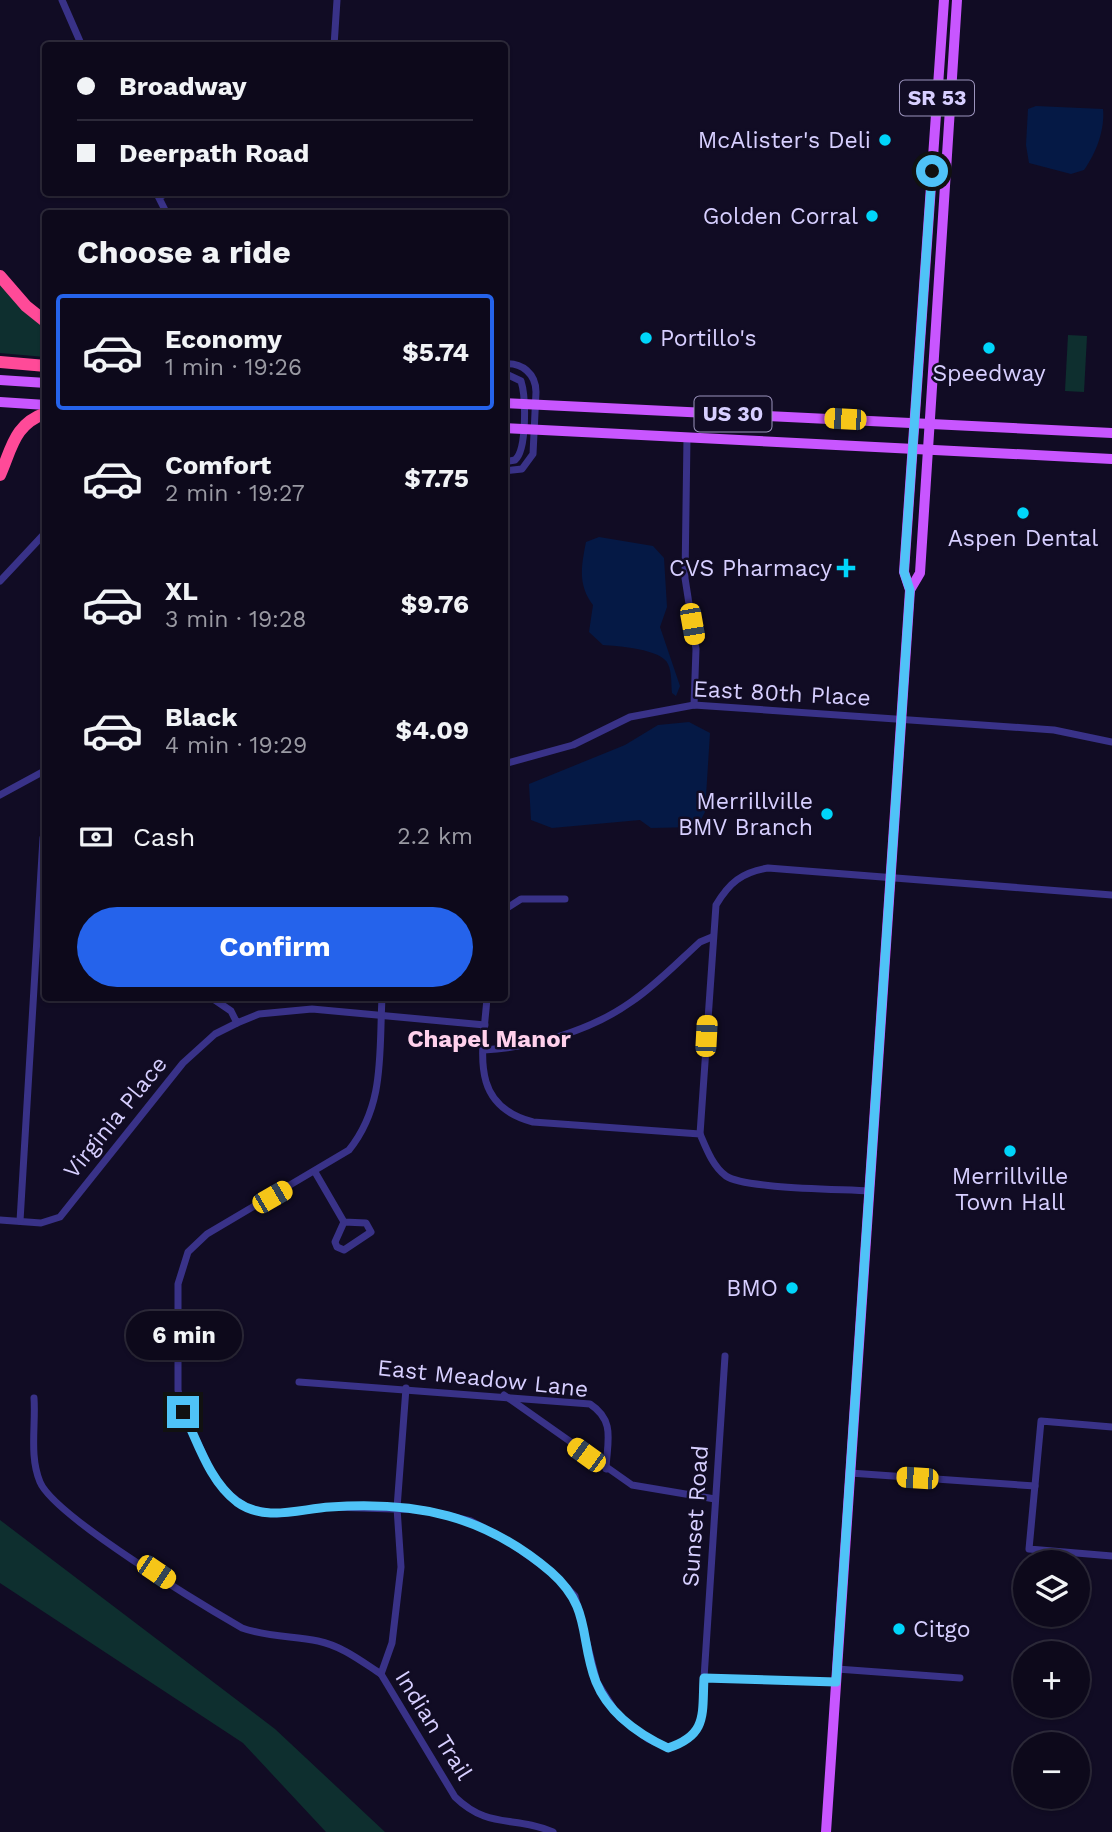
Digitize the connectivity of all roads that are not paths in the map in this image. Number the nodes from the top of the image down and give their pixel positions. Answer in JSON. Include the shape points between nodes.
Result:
{"nodes":[{"id":1,"x":62,"y":0,"type":"edge"},
{"id":2,"x":337,"y":0,"type":"edge"},
{"id":3,"x":944,"y":0,"type":"edge"},
{"id":4,"x":957,"y":0,"type":"edge"},
{"id":5,"x":80,"y":42,"type":"edge"},
{"id":6,"x":334,"y":42,"type":"edge"},
{"id":7,"x":0,"y":276,"type":"edge"},
{"id":8,"x":42,"y":319,"type":"edge"},
{"id":9,"x":0,"y":362,"type":"edge"},
{"id":10,"x":508,"y":364,"type":"edge"},
{"id":11,"x":42,"y":366,"type":"edge"},
{"id":12,"x":508,"y":375,"type":"edge"},
{"id":13,"x":0,"y":380,"type":"edge"},
{"id":14,"x":42,"y":383,"type":"edge"},
{"id":15,"x":0,"y":402,"type":"edge"},
{"id":16,"x":508,"y":403,"type":"edge"},
{"id":17,"x":530,"y":404,"type":"junction"},
{"id":18,"x":42,"y":405,"type":"edge"},
{"id":19,"x":42,"y":415,"type":"edge"},
{"id":20,"x":914,"y":423,"type":"junction"},
{"id":21,"x":931,"y":423,"type":"junction"},
{"id":22,"x":508,"y":428,"type":"edge"},
{"id":23,"x":529,"y":429,"type":"junction"},
{"id":24,"x":1112,"y":433,"type":"edge"},
{"id":25,"x":687,"y":437,"type":"junction"},
{"id":26,"x":912,"y":449,"type":"junction"},
{"id":27,"x":929,"y":450,"type":"junction"},
{"id":28,"x":1112,"y":459,"type":"edge"},
{"id":29,"x":508,"y":461,"type":"edge"},
{"id":30,"x":508,"y":471,"type":"edge"},
{"id":31,"x":0,"y":475,"type":"edge"},
{"id":32,"x":42,"y":536,"type":"edge"},
{"id":33,"x":0,"y":581,"type":"edge"},
{"id":34,"x":910,"y":590,"type":"junction"},
{"id":35,"x":694,"y":705,"type":"junction"},
{"id":36,"x":901,"y":719,"type":"junction"},
{"id":37,"x":1112,"y":742,"type":"edge"},
{"id":38,"x":508,"y":763,"type":"edge"},
{"id":39,"x":42,"y":772,"type":"edge"},
{"id":40,"x":0,"y":795,"type":"edge"},
{"id":41,"x":890,"y":879,"type":"junction"},
{"id":42,"x":1112,"y":895,"type":"edge"},
{"id":43,"x":42,"y":896,"type":"edge"},
{"id":44,"x":565,"y":899,"type":"dead end"},
{"id":45,"x":508,"y":907,"type":"edge"},
{"id":46,"x":712,"y":937,"type":"junction"},
{"id":47,"x":36,"y":981,"type":"junction"},
{"id":48,"x":42,"y":982,"type":"edge"},
{"id":49,"x":216,"y":1001,"type":"edge"},
{"id":50,"x":382,"y":1001,"type":"edge"},
{"id":51,"x":487,"y":1001,"type":"edge"},
{"id":52,"x":381,"y":1017,"type":"junction"},
{"id":53,"x":237,"y":1023,"type":"junction"},
{"id":54,"x":485,"y":1025,"type":"junction"},
{"id":55,"x":484,"y":1050,"type":"junction"},
{"id":56,"x":700,"y":1134,"type":"junction"},
{"id":57,"x":315,"y":1172,"type":"junction"},
{"id":58,"x":869,"y":1191,"type":"junction"},
{"id":59,"x":0,"y":1220,"type":"edge"},
{"id":60,"x":20,"y":1222,"type":"junction"},
{"id":61,"x":344,"y":1222,"type":"junction"},
{"id":62,"x":725,"y":1356,"type":"dead end"},
{"id":63,"x":299,"y":1382,"type":"dead end"},
{"id":64,"x":406,"y":1388,"type":"junction"},
{"id":65,"x":504,"y":1395,"type":"junction"},
{"id":66,"x":34,"y":1398,"type":"dead end"},
{"id":67,"x":1112,"y":1427,"type":"edge"},
{"id":68,"x":606,"y":1469,"type":"junction"},
{"id":69,"x":850,"y":1473,"type":"junction"},
{"id":70,"x":1035,"y":1486,"type":"junction"},
{"id":71,"x":715,"y":1499,"type":"junction"},
{"id":72,"x":397,"y":1508,"type":"junction"},
{"id":73,"x":1112,"y":1556,"type":"edge"},
{"id":74,"x":837,"y":1669,"type":"junction"},
{"id":75,"x":381,"y":1674,"type":"junction"},
{"id":76,"x":704,"y":1678,"type":"junction"},
{"id":77,"x":960,"y":1678,"type":"dead end"},
{"id":78,"x":836,"y":1682,"type":"junction"},
{"id":79,"x":553,"y":1832,"type":"edge"},
{"id":80,"x":826,"y":1832,"type":"edge"}],
"edges":[{"from":1,"to":5,"type":"street"},
{"from":2,"to":6,"type":"street"},
{"from":3,"to":20,"type":"main road","number":"SR 53"},
{"from":4,"to":21,"type":"main road","number":"SR 53"},
{"from":7,"to":8,"type":"highway"},
{"from":9,"to":11,"type":"highway"},
{"from":10,"to":17,"type":"street","via":[[528,371],[536,384]]},
{"from":12,"to":17,"type":"street","via":[[521,381]]},
{"from":13,"to":14,"type":"main road"},
{"from":15,"to":18,"type":"main road"},
{"from":16,"to":17,"type":"main road","number":"US 30"},
{"from":17,"to":20,"type":"main road","number":"US 30"},
{"from":17,"to":23,"type":"street"},
{"from":19,"to":31,"type":"highway","via":[[17,432]]},
{"from":20,"to":21,"type":"main road","number":"US 30"},
{"from":20,"to":26,"type":"main road","number":"SR 53"},
{"from":21,"to":24,"type":"main road","number":"US 30"},
{"from":21,"to":27,"type":"main road","number":"SR 53"},
{"from":22,"to":23,"type":"main road","number":"US 30"},
{"from":23,"to":25,"type":"main road","number":"US 30"},
{"from":23,"to":29,"type":"street","via":[[520,456]]},
{"from":23,"to":30,"type":"street","via":[[530,462],[520,470]]},
{"from":25,"to":26,"type":"main road","number":"US 30"},
{"from":25,"to":35,"type":"street","via":[[685,578],[696,649]]},
{"from":26,"to":27,"type":"main road","number":"US 30"},
{"from":26,"to":34,"type":"main road","number":"SR 53","via":[[904,572]]},
{"from":27,"to":28,"type":"main road","number":"US 30"},
{"from":27,"to":34,"type":"main road","number":"SR 53","via":[[920,573]]},
{"from":32,"to":33,"type":"street"},
{"from":34,"to":36,"type":"main road","number":"SR 53"},
{"from":35,"to":36,"type":"street","name":"East 80th Place"},
{"from":35,"to":38,"type":"street","name":"East 80th Place","via":[[651,711],[606,726],[573,745]]},
{"from":36,"to":37,"type":"street","name":"East 80th Place","via":[[1054,730]]},
{"from":36,"to":41,"type":"main road","number":"SR 53"},
{"from":39,"to":40,"type":"street"},
{"from":41,"to":42,"type":"street"},
{"from":41,"to":46,"type":"street","via":[[768,868],[747,871],[727,887],[716,905]]},
{"from":41,"to":58,"type":"main road","number":"SR 53"},
{"from":43,"to":47,"type":"street"},
{"from":44,"to":45,"type":"street","via":[[521,899]]},
{"from":46,"to":55,"type":"street","via":[[607,1017],[512,1048]]},
{"from":46,"to":56,"type":"street"},
{"from":47,"to":48,"type":"street"},
{"from":47,"to":60,"type":"street"},
{"from":49,"to":53,"type":"street","via":[[231,1011]]},
{"from":50,"to":52,"type":"street","name":"Sunset Road"},
{"from":51,"to":54,"type":"street"},
{"from":52,"to":53,"type":"street","name":"Virginia Place","via":[[283,1010]]},
{"from":52,"to":54,"type":"street","name":"Virginia Place"},
{"from":52,"to":57,"type":"street","name":"Sunset Road","via":[[376,1097],[370,1119],[349,1150]]},
{"from":53,"to":60,"type":"street","name":"Virginia Place","via":[[215,1034],[183,1063],[60,1217],[41,1223]]},
{"from":54,"to":55,"type":"street"},
{"from":55,"to":56,"type":"street","via":[[484,1079],[495,1103],[511,1116],[533,1122]]},
{"from":56,"to":58,"type":"street","via":[[710,1157],[727,1177],[750,1183]]},
{"from":57,"to":61,"type":"street"},
{"from":57,"to":72,"type":"street","name":"Sunset Road","via":[[207,1234],[188,1252],[178,1284],[178,1390],[183,1412],[215,1479],[247,1508],[266,1513],[330,1507]]},
{"from":58,"to":69,"type":"main road","number":"SR 53"},
{"from":59,"to":60,"type":"street","name":"Virginia Place"},
{"from":61,"to":61,"type":"street","via":[[366,1223],[371,1232],[344,1250],[335,1242]]},
{"from":62,"to":71,"type":"street","name":"Sunset Road"},
{"from":63,"to":64,"type":"street","name":"East Meadow Lane"},
{"from":64,"to":65,"type":"street","name":"East Meadow Lane"},
{"from":64,"to":72,"type":"street"},
{"from":65,"to":68,"type":"street"},
{"from":65,"to":68,"type":"street","name":"East Meadow Lane","via":[[590,1404],[604,1413],[608,1421]]},
{"from":66,"to":75,"type":"street","name":"Indian Trail","via":[[35,1468],[41,1486],[65,1512],[242,1628],[340,1648]]},
{"from":67,"to":70,"type":"street","via":[[1041,1421]]},
{"from":68,"to":71,"type":"street","via":[[632,1485]]},
{"from":69,"to":70,"type":"street"},
{"from":69,"to":74,"type":"main road","number":"SR 53"},
{"from":70,"to":73,"type":"street","via":[[1029,1549]]},
{"from":71,"to":76,"type":"street","name":"Sunset Road"},
{"from":72,"to":75,"type":"street","via":[[401,1567],[392,1643]]},
{"from":72,"to":76,"type":"street","name":"Sunset Road","via":[[471,1521],[551,1572],[575,1596],[597,1682],[619,1717],[648,1739],[668,1748],[686,1742],[701,1725]]},
{"from":74,"to":77,"type":"street"},
{"from":74,"to":78,"type":"main road","number":"SR 53"},
{"from":75,"to":79,"type":"street","name":"Indian Trail","via":[[455,1797],[470,1811],[490,1820]]},
{"from":76,"to":78,"type":"street"},
{"from":78,"to":80,"type":"main road","number":"SR 53"}]}
